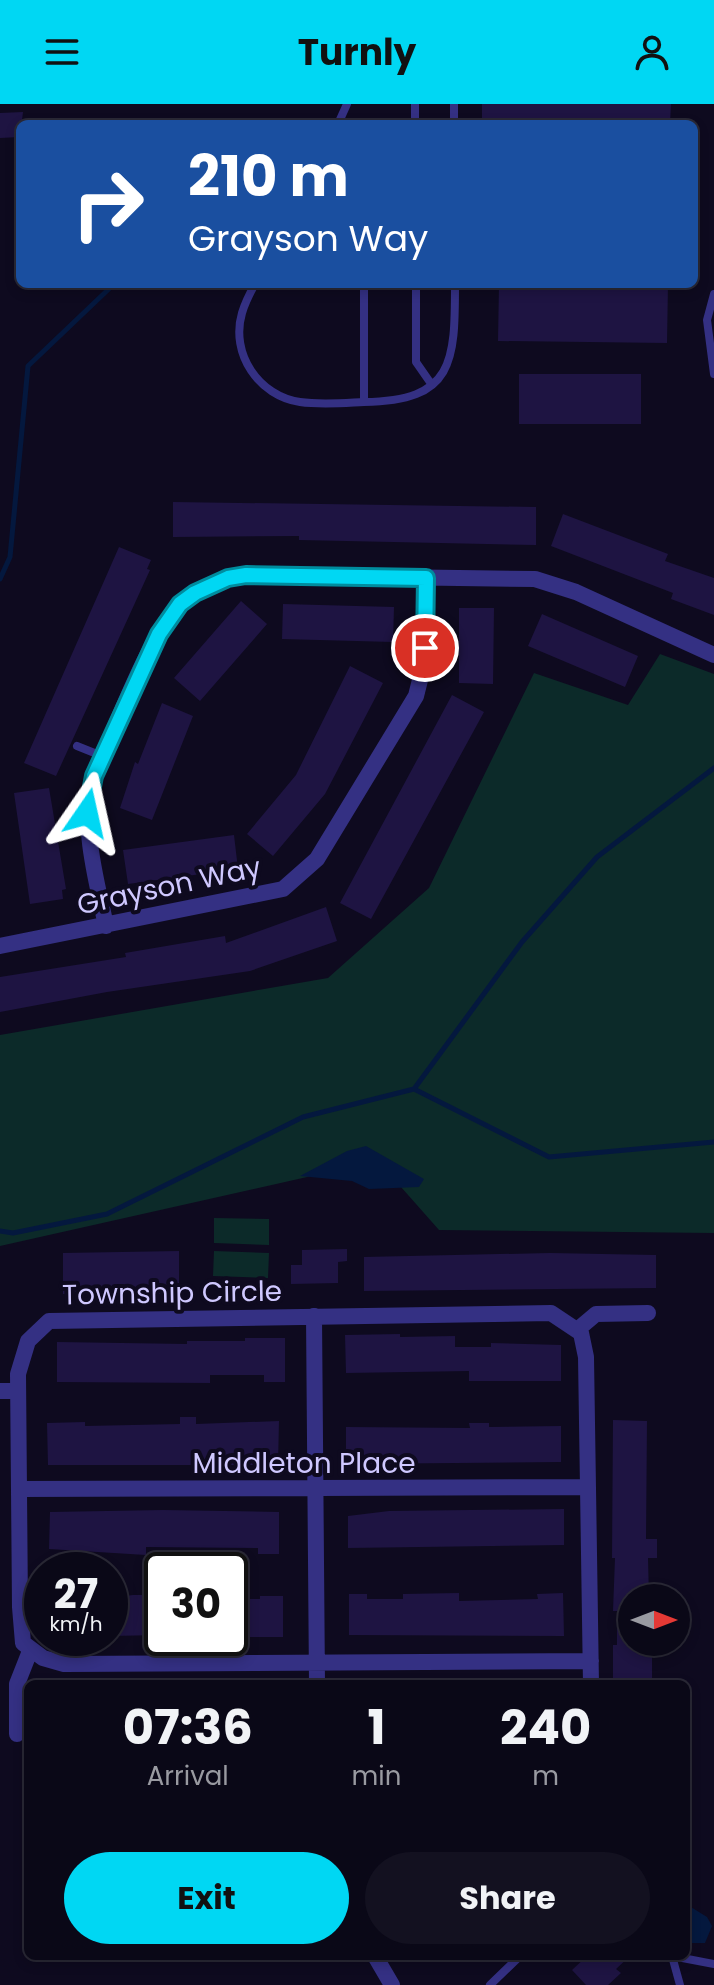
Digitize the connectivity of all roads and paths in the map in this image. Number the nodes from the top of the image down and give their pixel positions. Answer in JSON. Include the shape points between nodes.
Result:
{"nodes":[{"id":1,"x":253,"y":288,"type":"edge"},
{"id":2,"x":364,"y":288,"type":"edge"},
{"id":3,"x":416,"y":288,"type":"edge"},
{"id":4,"x":455,"y":288,"type":"edge"},
{"id":5,"x":714,"y":294,"type":"edge"},
{"id":6,"x":714,"y":374,"type":"edge"},
{"id":7,"x":432,"y":385,"type":"junction"},
{"id":8,"x":364,"y":402,"type":"junction"},
{"id":9,"x":426,"y":578,"type":"junction"},
{"id":10,"x":714,"y":655,"type":"edge"},
{"id":11,"x":77,"y":746,"type":"dead end"},
{"id":12,"x":103,"y":757,"type":"junction"},
{"id":13,"x":106,"y":926,"type":"junction"},
{"id":14,"x":0,"y":946,"type":"edge"},
{"id":15,"x":648,"y":1313,"type":"dead end"},
{"id":16,"x":314,"y":1316,"type":"junction"},
{"id":17,"x":577,"y":1330,"type":"junction"},
{"id":18,"x":9,"y":1391,"type":"edge"},
{"id":19,"x":588,"y":1487,"type":"junction"},
{"id":20,"x":19,"y":1489,"type":"junction"},
{"id":21,"x":315,"y":1489,"type":"junction"},
{"id":22,"x":24,"y":1644,"type":"edge"},
{"id":23,"x":28,"y":1656,"type":"edge"},
{"id":24,"x":43,"y":1656,"type":"edge"},
{"id":25,"x":591,"y":1661,"type":"junction"},
{"id":26,"x":316,"y":1664,"type":"junction"},
{"id":27,"x":317,"y":1680,"type":"edge"},
{"id":28,"x":591,"y":1680,"type":"edge"},
{"id":29,"x":17,"y":1734,"type":"dead end"},
{"id":30,"x":690,"y":1959,"type":"edge"},
{"id":31,"x":377,"y":1960,"type":"edge"},
{"id":32,"x":516,"y":1960,"type":"edge"},
{"id":33,"x":673,"y":1960,"type":"edge"},
{"id":34,"x":714,"y":1964,"type":"edge"},
{"id":35,"x":392,"y":1985,"type":"edge"},
{"id":36,"x":490,"y":1985,"type":"edge"},
{"id":37,"x":680,"y":1985,"type":"edge"}],
"edges":[{"from":1,"to":8,"type":"lane","via":[[241,315],[240,344],[251,374],[298,402]]},
{"from":2,"to":8,"type":"lane"},
{"from":3,"to":7,"type":"lane","via":[[416,362]]},
{"from":4,"to":7,"type":"lane","via":[[451,356]]},
{"from":5,"to":6,"type":"lane","via":[[707,320]]},
{"from":7,"to":8,"type":"lane","via":[[399,402]]},
{"from":9,"to":10,"type":"street","via":[[535,579],[555,584]]},
{"from":9,"to":12,"type":"street","via":[[246,575],[195,593],[180,604],[159,634]]},
{"from":9,"to":13,"type":"street","name":"Grayson Way","via":[[425,648],[416,696],[317,859],[283,889]]},
{"from":11,"to":12,"type":"lane"},
{"from":12,"to":13,"type":"street","via":[[91,784],[87,813]]},
{"from":13,"to":14,"type":"street","name":"Grayson Way"},
{"from":15,"to":17,"type":"street","via":[[596,1314]]},
{"from":16,"to":17,"type":"street","name":"Township Circle","via":[[551,1313]]},
{"from":16,"to":18,"type":"street","name":"Township Circle","via":[[49,1321],[28,1341]]},
{"from":16,"to":21,"type":"street"},
{"from":17,"to":19,"type":"street","via":[[586,1357]]},
{"from":18,"to":20,"type":"street","name":"Township Circle"},
{"from":19,"to":21,"type":"street","name":"Middleton Place"},
{"from":19,"to":25,"type":"street"},
{"from":20,"to":21,"type":"street","name":"Middleton Place"},
{"from":20,"to":22,"type":"street","name":"Township Circle"},
{"from":21,"to":26,"type":"street"},
{"from":23,"to":29,"type":"street","via":[[17,1684]]},
{"from":24,"to":26,"type":"street","via":[[64,1664]]},
{"from":25,"to":26,"type":"street"},
{"from":25,"to":28,"type":"street"},
{"from":26,"to":27,"type":"street"},
{"from":30,"to":34,"type":"lane"},
{"from":31,"to":35,"type":"street"},
{"from":32,"to":36,"type":"lane"},
{"from":33,"to":37,"type":"lane"}]}
